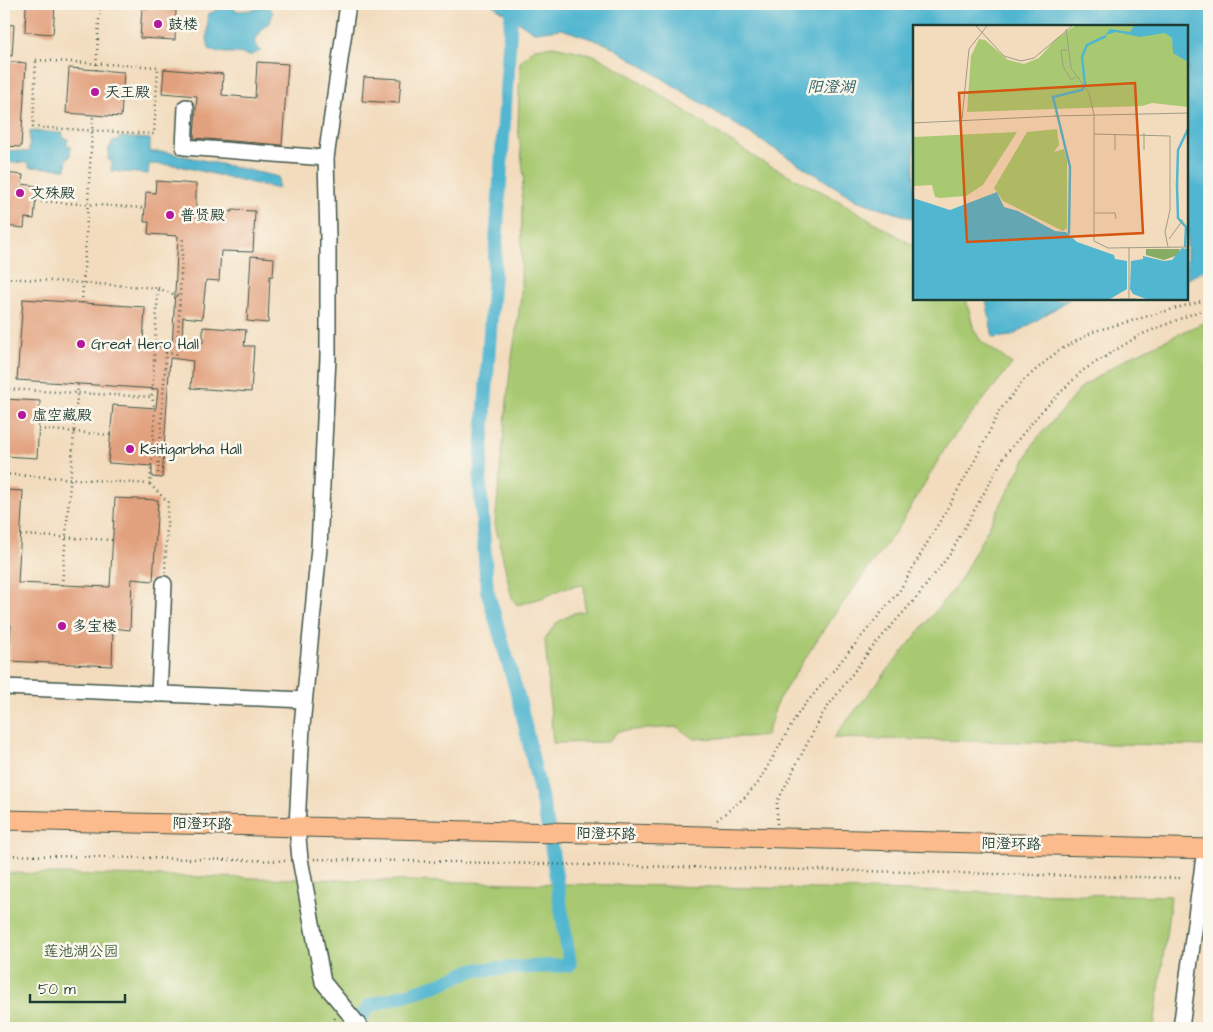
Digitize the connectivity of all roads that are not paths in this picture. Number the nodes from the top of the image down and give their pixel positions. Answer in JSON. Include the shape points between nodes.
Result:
{"nodes":[{"id":1,"x":348,"y":4,"type":"edge"},
{"id":2,"x":186,"y":107,"type":"dead end"},
{"id":3,"x":326,"y":158,"type":"junction"},
{"id":4,"x":164,"y":584,"type":"road end"},
{"id":5,"x":4,"y":687,"type":"edge"},
{"id":6,"x":159,"y":694,"type":"junction"},
{"id":7,"x":304,"y":700,"type":"junction"},
{"id":8,"x":4,"y":820,"type":"edge"},
{"id":9,"x":296,"y":827,"type":"junction"},
{"id":10,"x":1207,"y":849,"type":"edge"},
{"id":11,"x":361,"y":1028,"type":"edge"},
{"id":12,"x":1181,"y":1028,"type":"edge"}],
"edges":[{"from":1,"to":3,"type":"street"},
{"from":2,"to":3,"type":"street","via":[[184,147]]},
{"from":3,"to":7,"type":"street","via":[[328,357],[319,548]]},
{"from":4,"to":6,"type":"street"},
{"from":5,"to":6,"type":"street"},
{"from":6,"to":7,"type":"street"},
{"from":7,"to":9,"type":"street"},
{"from":8,"to":9,"type":"main road","name":"阳澄环路"},
{"from":9,"to":10,"type":"main road","name":"阳澄环路"},
{"from":9,"to":11,"type":"street","via":[[323,982]]},
{"from":10,"to":12,"type":"street"}]}
